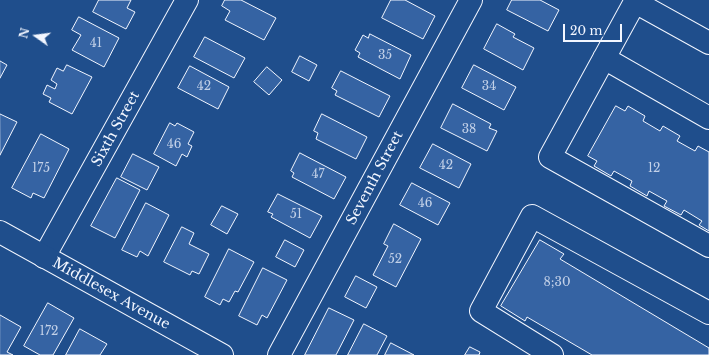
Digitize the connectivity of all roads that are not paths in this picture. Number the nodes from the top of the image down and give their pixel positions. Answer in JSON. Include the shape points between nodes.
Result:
{"nodes":[{"id":1,"x":187,"y":0,"type":"edge"},
{"id":2,"x":471,"y":0,"type":"edge"},
{"id":3,"x":635,"y":1,"type":"edge"},
{"id":4,"x":709,"y":43,"type":"edge"},
{"id":5,"x":604,"y":58,"type":"junction"},
{"id":6,"x":709,"y":118,"type":"edge"},
{"id":7,"x":0,"y":232,"type":"edge"},
{"id":8,"x":709,"y":246,"type":"edge"},
{"id":9,"x":44,"y":257,"type":"junction"},
{"id":10,"x":709,"y":313,"type":"edge"},
{"id":11,"x":222,"y":355,"type":"edge"},
{"id":12,"x":279,"y":355,"type":"edge"},
{"id":13,"x":552,"y":355,"type":"edge"}],
"edges":[{"from":1,"to":9,"type":"street","name":"Sixth Street"},
{"from":2,"to":12,"type":"street","name":"Seventh Street"},
{"from":3,"to":4,"type":"street"},
{"from":3,"to":5,"type":"street"},
{"from":5,"to":6,"type":"street"},
{"from":5,"to":8,"type":"street","via":[[550,157]]},
{"from":7,"to":9,"type":"street","name":"Middlesex Avenue"},
{"from":9,"to":11,"type":"street","name":"Middlesex Avenue"},
{"from":10,"to":13,"type":"street","via":[[532,216],[480,311]]}]}
